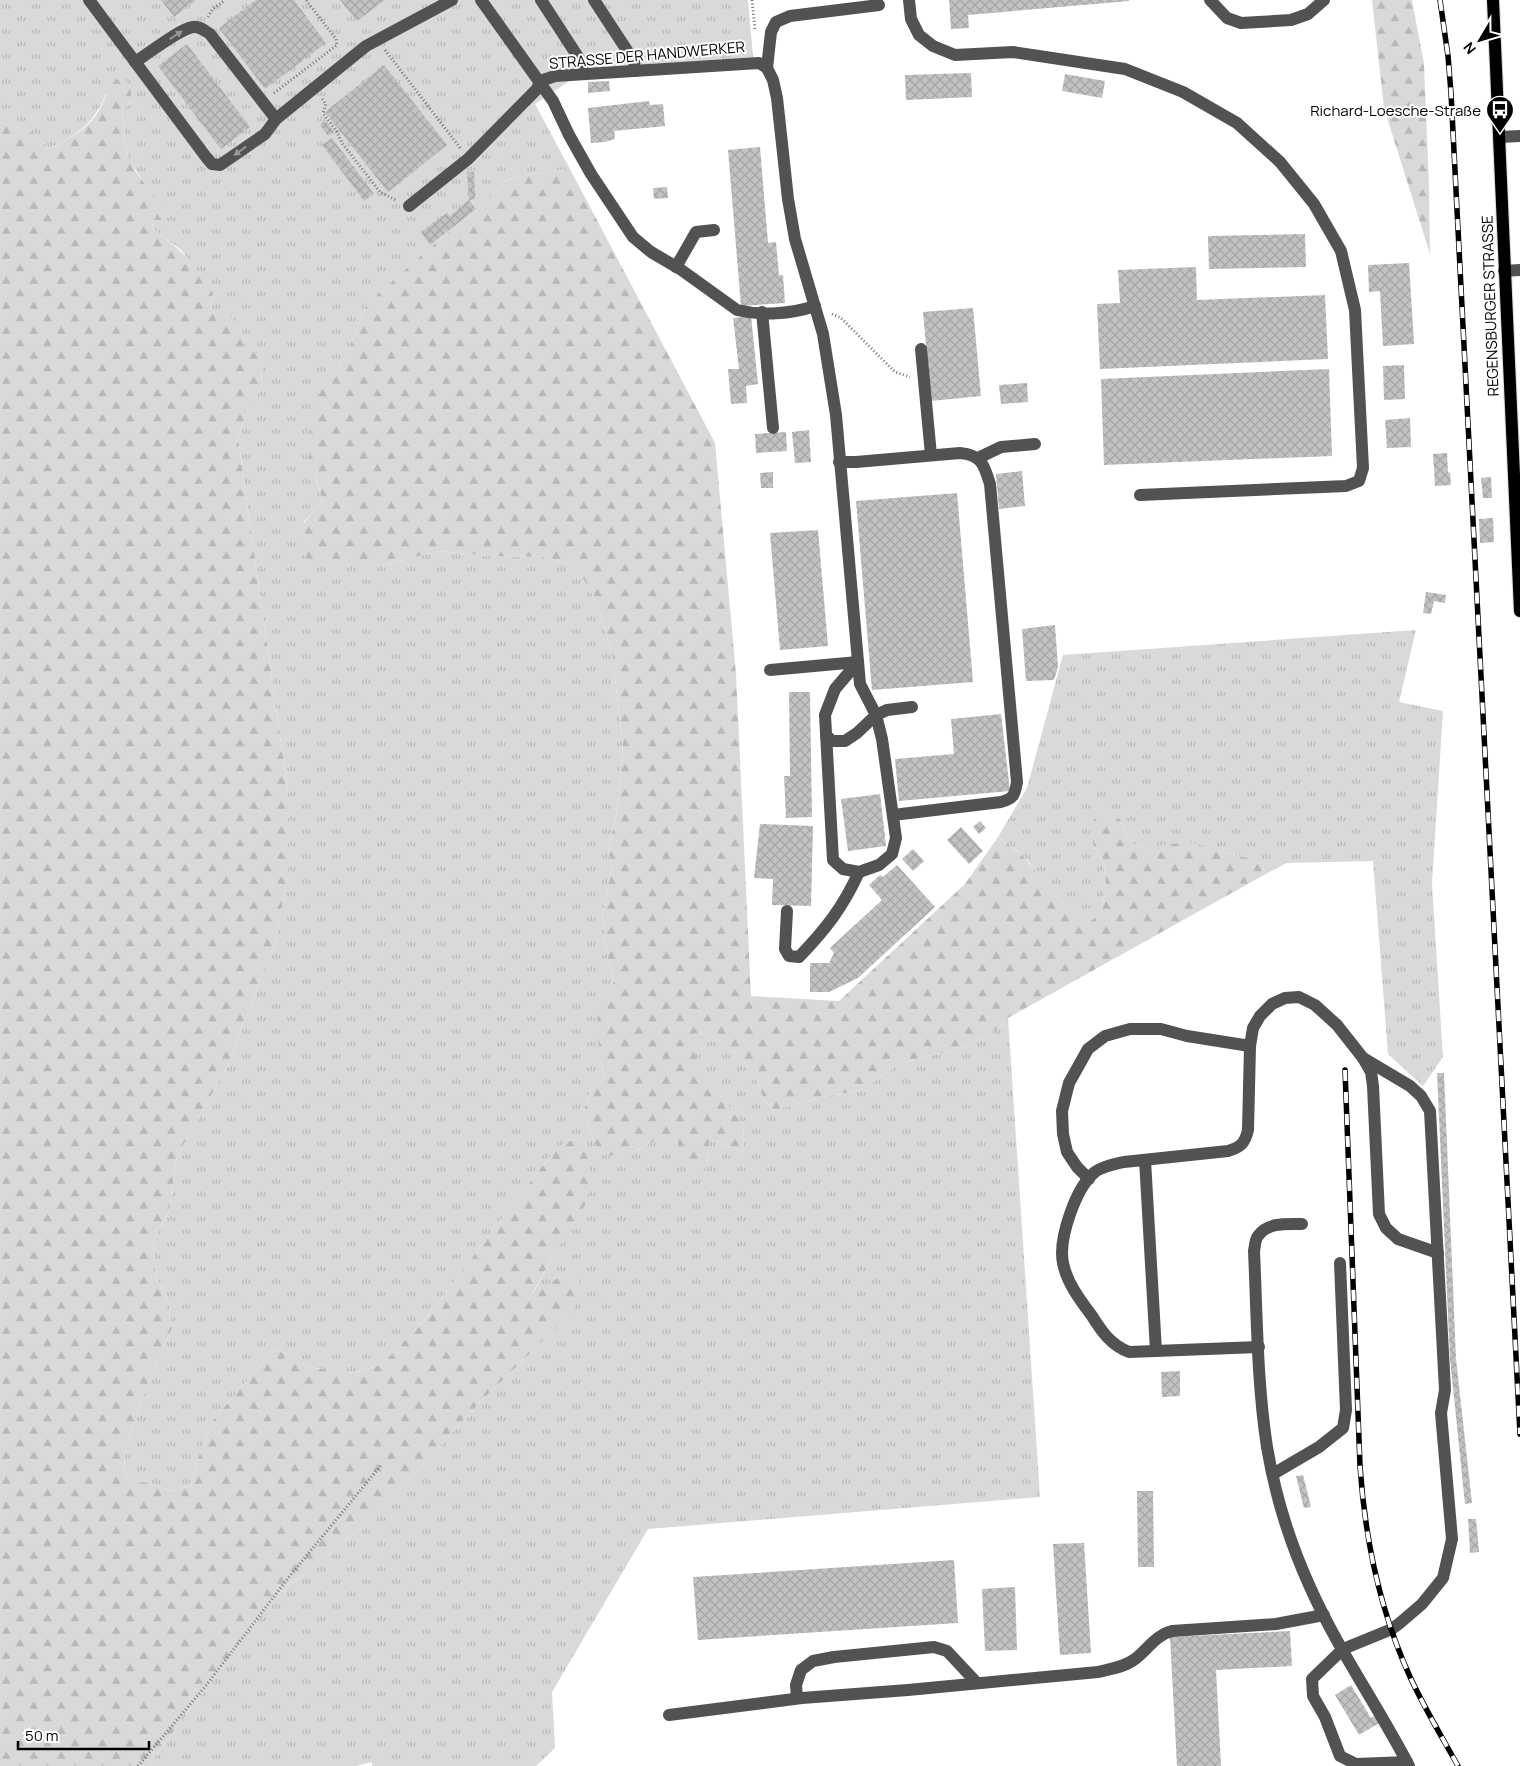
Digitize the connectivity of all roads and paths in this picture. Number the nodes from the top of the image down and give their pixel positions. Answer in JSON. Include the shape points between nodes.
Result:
{"nodes":[{"id":1,"x":225,"y":0,"type":"edge"},
{"id":2,"x":306,"y":0,"type":"edge"},
{"id":3,"x":452,"y":0,"type":"edge"},
{"id":4,"x":480,"y":0,"type":"edge"},
{"id":5,"x":541,"y":0,"type":"edge"},
{"id":6,"x":594,"y":0,"type":"edge"},
{"id":7,"x":909,"y":0,"type":"edge"},
{"id":8,"x":1210,"y":0,"type":"edge"},
{"id":9,"x":1324,"y":0,"type":"edge"},
{"id":10,"x":1493,"y":0,"type":"edge"},
{"id":11,"x":92,"y":1,"type":"edge"},
{"id":12,"x":879,"y":5,"type":"dead end"},
{"id":13,"x":201,"y":28,"type":"junction"},
{"id":14,"x":378,"y":40,"type":"junction"},
{"id":15,"x":136,"y":62,"type":"junction"},
{"id":16,"x":767,"y":68,"type":"junction"},
{"id":17,"x":636,"y":71,"type":"junction"},
{"id":18,"x":583,"y":74,"type":"junction"},
{"id":19,"x":540,"y":81,"type":"junction"},
{"id":20,"x":314,"y":88,"type":"junction"},
{"id":21,"x":262,"y":101,"type":"junction"},
{"id":22,"x":276,"y":119,"type":"junction"},
{"id":23,"x":1500,"y":136,"type":"junction"},
{"id":24,"x":1520,"y":136,"type":"edge"},
{"id":25,"x":468,"y":159,"type":"junction"},
{"id":26,"x":409,"y":206,"type":"joint"},
{"id":27,"x":714,"y":230,"type":"dead end"},
{"id":28,"x":676,"y":267,"type":"junction"},
{"id":29,"x":1520,"y":270,"type":"edge"},
{"id":30,"x":1504,"y":271,"type":"junction"},
{"id":31,"x":816,"y":309,"type":"junction"},
{"id":32,"x":762,"y":312,"type":"junction"},
{"id":33,"x":921,"y":349,"type":"dead end"},
{"id":34,"x":924,"y":382,"type":"junction"},
{"id":35,"x":773,"y":428,"type":"dead end"},
{"id":36,"x":1035,"y":444,"type":"dead end"},
{"id":37,"x":931,"y":455,"type":"junction"},
{"id":38,"x":978,"y":458,"type":"junction"},
{"id":39,"x":840,"y":462,"type":"junction"},
{"id":40,"x":1140,"y":495,"type":"dead end"},
{"id":41,"x":1520,"y":611,"type":"edge"},
{"id":42,"x":858,"y":662,"type":"junction"},
{"id":43,"x":770,"y":670,"type":"dead end"},
{"id":44,"x":912,"y":707,"type":"dead end"},
{"id":45,"x":876,"y":715,"type":"junction"},
{"id":46,"x":826,"y":734,"type":"junction"},
{"id":47,"x":893,"y":815,"type":"junction"},
{"id":48,"x":859,"y":872,"type":"junction"},
{"id":49,"x":787,"y":911,"type":"dead end"},
{"id":50,"x":1250,"y":1046,"type":"junction"},
{"id":51,"x":1363,"y":1058,"type":"junction"},
{"id":52,"x":1145,"y":1160,"type":"junction"},
{"id":53,"x":1089,"y":1179,"type":"junction"},
{"id":54,"x":1302,"y":1224,"type":"dead end"},
{"id":55,"x":1438,"y":1253,"type":"junction"},
{"id":56,"x":1340,"y":1263,"type":"dead end"},
{"id":57,"x":1259,"y":1347,"type":"junction"},
{"id":58,"x":1156,"y":1351,"type":"junction"},
{"id":59,"x":382,"y":1464,"type":"dead end"},
{"id":60,"x":1273,"y":1474,"type":"junction"},
{"id":61,"x":1324,"y":1615,"type":"junction"},
{"id":62,"x":1343,"y":1649,"type":"junction"},
{"id":63,"x":977,"y":1683,"type":"junction"},
{"id":64,"x":797,"y":1698,"type":"junction"},
{"id":65,"x":669,"y":1715,"type":"dead end"},
{"id":66,"x":1408,"y":1764,"type":"edge"},
{"id":67,"x":138,"y":1766,"type":"edge"}],
"edges":[{"from":1,"to":13,"type":"path","via":[[212,10]]},
{"from":2,"to":21,"type":"path","via":[[337,45]]},
{"from":3,"to":14,"type":"street"},
{"from":4,"to":19,"type":"street","name":"STRASSE DER HANDWERKER"},
{"from":5,"to":18,"type":"street","via":[[582,63]]},
{"from":6,"to":17,"type":"street","via":[[634,61]]},
{"from":7,"to":40,"type":"street","via":[[911,19],[919,35],[933,46],[955,55],[1013,52],[1064,58],[1125,69],[1183,92],[1236,123],[1280,162],[1314,204],[1341,251],[1355,310],[1363,468],[1359,481],[1346,486]]},
{"from":8,"to":9,"type":"street","via":[[1228,18],[1241,23],[1291,20],[1308,14]]},
{"from":10,"to":23,"type":"main road","name":"REGENSBURGER STRASSE"},
{"from":11,"to":15,"type":"street"},
{"from":12,"to":16,"type":"street","via":[[790,16],[776,22],[771,32]]},
{"from":15,"to":13,"type":"street","one_way":true,"via":[[182,31]]},
{"from":13,"to":21,"type":"street","via":[[210,34]]},
{"from":14,"to":20,"type":"street"},
{"from":14,"to":25,"type":"path"},
{"from":22,"to":15,"type":"street","one_way":true,"via":[[265,134],[226,162],[212,164]]},
{"from":16,"to":17,"type":"street","name":"STRASSE DER HANDWERKER","via":[[759,63]]},
{"from":16,"to":31,"type":"street","via":[[777,98],[795,239]]},
{"from":17,"to":18,"type":"street","name":"STRASSE DER HANDWERKER"},
{"from":18,"to":19,"type":"street","name":"STRASSE DER HANDWERKER","via":[[555,76]]},
{"from":19,"to":25,"type":"street","via":[[537,89]]},
{"from":19,"to":28,"type":"street","via":[[591,174],[633,237],[650,252]]},
{"from":20,"to":22,"type":"street"},
{"from":20,"to":26,"type":"path","via":[[326,104],[324,113],[342,143],[380,192]]},
{"from":21,"to":22,"type":"street"},
{"from":23,"to":24,"type":"street"},
{"from":23,"to":30,"type":"main road","name":"REGENSBURGER STRASSE"},
{"from":25,"to":26,"type":"street"},
{"from":27,"to":28,"type":"street","via":[[696,232]]},
{"from":28,"to":32,"type":"street","via":[[736,310]]},
{"from":29,"to":30,"type":"street"},
{"from":30,"to":41,"type":"main road","name":"REGENSBURGER STRASSE"},
{"from":31,"to":32,"type":"street"},
{"from":31,"to":34,"type":"path","via":[[842,318],[895,372]]},
{"from":31,"to":39,"type":"street","via":[[836,415]]},
{"from":32,"to":35,"type":"street"},
{"from":33,"to":34,"type":"street"},
{"from":34,"to":37,"type":"street"},
{"from":36,"to":38,"type":"street","via":[[1001,447]]},
{"from":37,"to":38,"type":"street","via":[[960,452]]},
{"from":37,"to":39,"type":"street"},
{"from":38,"to":47,"type":"street","via":[[990,484],[1017,782],[1015,794],[1010,800],[1001,802]]},
{"from":39,"to":42,"type":"street"},
{"from":42,"to":43,"type":"street"},
{"from":42,"to":45,"type":"street","via":[[860,684]]},
{"from":42,"to":46,"type":"street","via":[[835,689],[825,716]]},
{"from":44,"to":45,"type":"street"},
{"from":45,"to":46,"type":"street","via":[[845,741],[832,741]]},
{"from":45,"to":47,"type":"street"},
{"from":46,"to":48,"type":"street","via":[[833,860],[843,869]]},
{"from":47,"to":48,"type":"street","via":[[896,838],[892,854],[879,865]]},
{"from":48,"to":49,"type":"street","via":[[836,916],[799,957],[789,956],[785,949]]},
{"from":50,"to":51,"type":"street","via":[[1253,1028],[1260,1016],[1272,1004],[1285,998],[1299,997],[1315,1005],[1337,1025]]},
{"from":50,"to":52,"type":"street","via":[[1248,1130],[1240,1147],[1228,1152]]},
{"from":50,"to":53,"type":"street","via":[[1161,1029],[1130,1029],[1105,1036],[1088,1049],[1069,1083],[1062,1111],[1067,1152]]},
{"from":51,"to":55,"type":"street","via":[[1416,1091],[1430,1111]]},
{"from":51,"to":55,"type":"street","via":[[1373,1086],[1379,1214],[1386,1228],[1398,1238]]},
{"from":52,"to":53,"type":"street","via":[[1108,1166],[1096,1171]]},
{"from":52,"to":58,"type":"street"},
{"from":53,"to":58,"type":"street","via":[[1075,1201],[1062,1240],[1062,1261],[1067,1277],[1106,1337],[1118,1348],[1129,1352]]},
{"from":54,"to":57,"type":"street","via":[[1279,1224],[1257,1236],[1254,1251]]},
{"from":55,"to":62,"type":"street","via":[[1445,1390],[1441,1413],[1452,1539],[1443,1578],[1422,1604],[1392,1629]]},
{"from":56,"to":60,"type":"street","via":[[1346,1410],[1342,1428]]},
{"from":57,"to":58,"type":"street"},
{"from":57,"to":60,"type":"street","via":[[1260,1385]]},
{"from":59,"to":67,"type":"path"},
{"from":60,"to":61,"type":"street","via":[[1294,1545]]},
{"from":61,"to":62,"type":"street"},
{"from":61,"to":63,"type":"street","via":[[1276,1624],[1172,1630],[1163,1633],[1134,1660],[1117,1668]]},
{"from":62,"to":66,"type":"street"},
{"from":62,"to":66,"type":"street","via":[[1312,1679],[1313,1696],[1340,1756],[1356,1764]]},
{"from":63,"to":64,"type":"street"},
{"from":63,"to":64,"type":"street","via":[[947,1651],[925,1648],[814,1661],[801,1670],[796,1684]]},
{"from":64,"to":65,"type":"street"}]}
